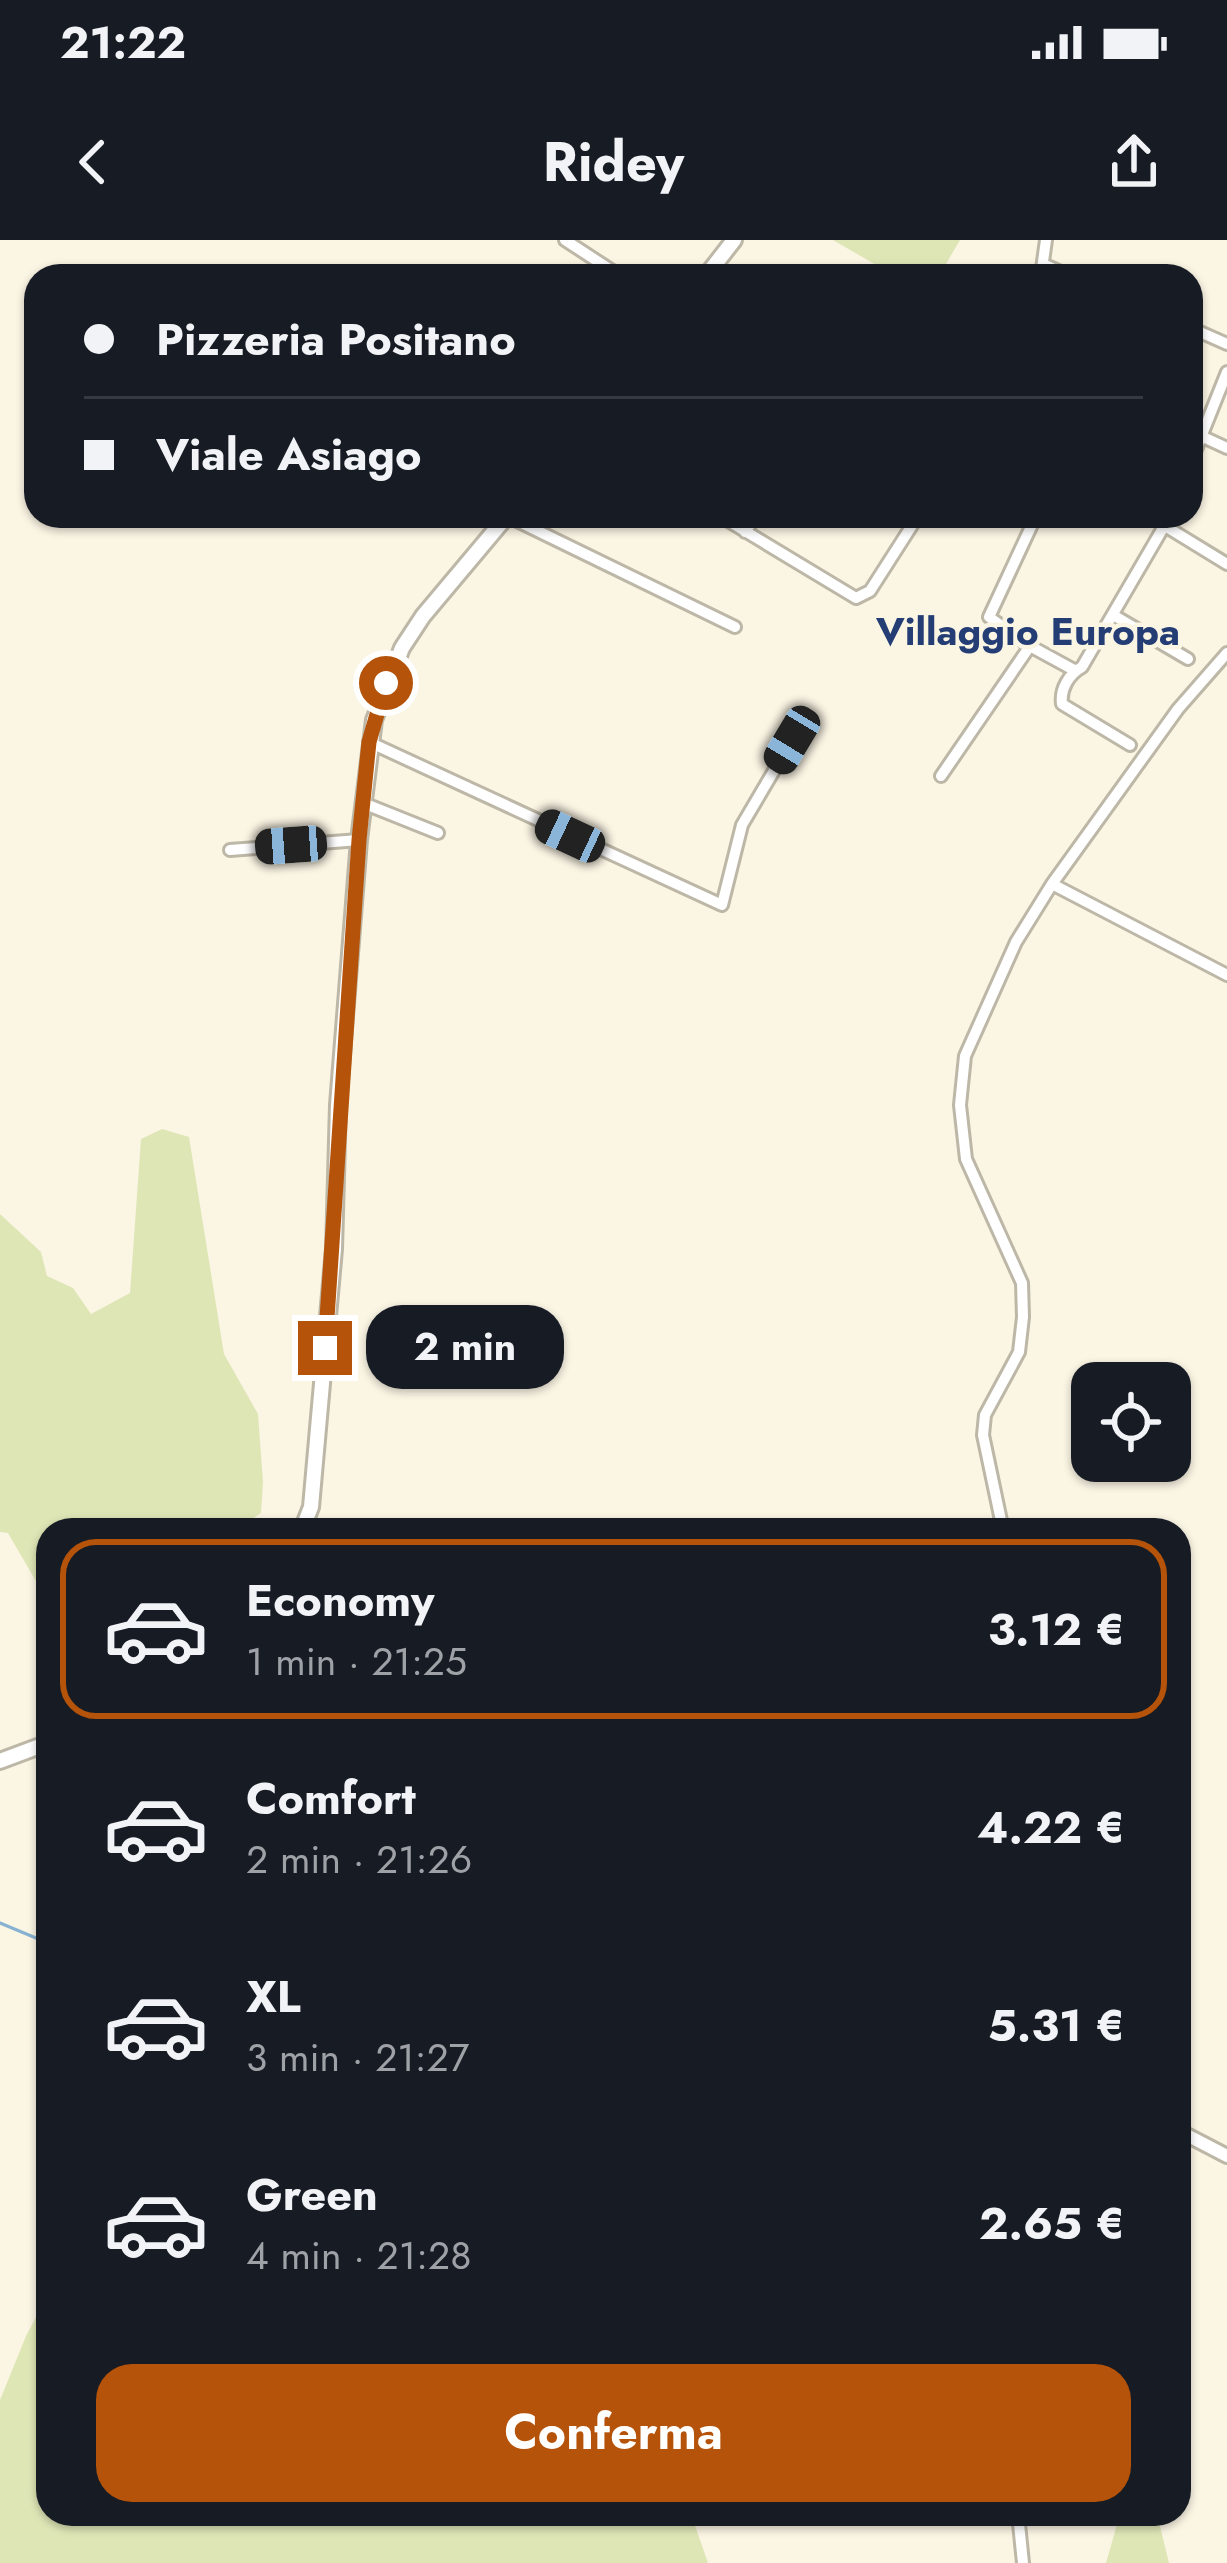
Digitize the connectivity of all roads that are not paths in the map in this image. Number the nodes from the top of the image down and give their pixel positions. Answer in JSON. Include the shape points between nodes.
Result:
{"nodes":[{"id":1,"x":565,"y":240,"type":"edge"},
{"id":2,"x":734,"y":240,"type":"edge"},
{"id":3,"x":584,"y":245,"type":"edge"},
{"id":4,"x":715,"y":264,"type":"edge"},
{"id":5,"x":1227,"y":372,"type":"edge"},
{"id":6,"x":1203,"y":431,"type":"edge"},
{"id":7,"x":497,"y":528,"type":"edge"},
{"id":8,"x":532,"y":528,"type":"edge"},
{"id":9,"x":740,"y":528,"type":"edge"},
{"id":10,"x":748,"y":528,"type":"edge"},
{"id":11,"x":910,"y":528,"type":"edge"},
{"id":12,"x":1030,"y":528,"type":"edge"},
{"id":13,"x":1163,"y":528,"type":"edge"},
{"id":14,"x":1177,"y":528,"type":"edge"},
{"id":15,"x":746,"y":532,"type":"junction"},
{"id":16,"x":1227,"y":564,"type":"edge"},
{"id":17,"x":1113,"y":614,"type":"junction"},
{"id":18,"x":735,"y":627,"type":"dead end"},
{"id":19,"x":1030,"y":646,"type":"junction"},
{"id":20,"x":1227,"y":653,"type":"edge"},
{"id":21,"x":1188,"y":659,"type":"dead end"},
{"id":22,"x":1074,"y":670,"type":"junction"},
{"id":23,"x":792,"y":740,"type":"dead end"},
{"id":24,"x":369,"y":742,"type":"junction"},
{"id":25,"x":1130,"y":745,"type":"dead end"},
{"id":26,"x":941,"y":776,"type":"dead end"},
{"id":27,"x":363,"y":803,"type":"junction"},
{"id":28,"x":438,"y":833,"type":"dead end"},
{"id":29,"x":359,"y":840,"type":"junction"},
{"id":30,"x":230,"y":850,"type":"dead end"},
{"id":31,"x":1052,"y":884,"type":"junction"},
{"id":32,"x":1227,"y":975,"type":"edge"},
{"id":33,"x":307,"y":1518,"type":"edge"},
{"id":34,"x":1000,"y":1518,"type":"edge"},
{"id":35,"x":36,"y":1748,"type":"edge"},
{"id":36,"x":0,"y":1761,"type":"edge"},
{"id":37,"x":1191,"y":2137,"type":"edge"},
{"id":38,"x":1227,"y":2156,"type":"edge"},
{"id":39,"x":1019,"y":2526,"type":"edge"},
{"id":40,"x":1023,"y":2563,"type":"edge"}],
"edges":[{"from":1,"to":3,"type":"street"},
{"from":2,"to":4,"type":"main road"},
{"from":5,"to":6,"type":"street"},
{"from":7,"to":24,"type":"main road","via":[[402,648]]},
{"from":8,"to":18,"type":"street"},
{"from":9,"to":15,"type":"street"},
{"from":10,"to":15,"type":"street"},
{"from":11,"to":15,"type":"street","via":[[870,592],[856,598]]},
{"from":12,"to":19,"type":"street","via":[[989,617]]},
{"from":13,"to":17,"type":"street"},
{"from":14,"to":16,"type":"street"},
{"from":17,"to":21,"type":"street"},
{"from":17,"to":22,"type":"street"},
{"from":19,"to":22,"type":"street"},
{"from":19,"to":26,"type":"street"},
{"from":20,"to":31,"type":"street"},
{"from":22,"to":25,"type":"street","via":[[1062,704]]},
{"from":23,"to":24,"type":"street","via":[[742,826],[722,905]]},
{"from":24,"to":27,"type":"main road"},
{"from":27,"to":28,"type":"street"},
{"from":27,"to":29,"type":"main road"},
{"from":29,"to":30,"type":"street"},
{"from":29,"to":33,"type":"main road","via":[[334,1249]]},
{"from":31,"to":32,"type":"street"},
{"from":31,"to":34,"type":"street","via":[[990,994],[961,1079],[971,1178],[1022,1283],[1018,1352],[983,1435]]},
{"from":35,"to":36,"type":"main road"},
{"from":37,"to":38,"type":"street"},
{"from":39,"to":40,"type":"street"}]}
